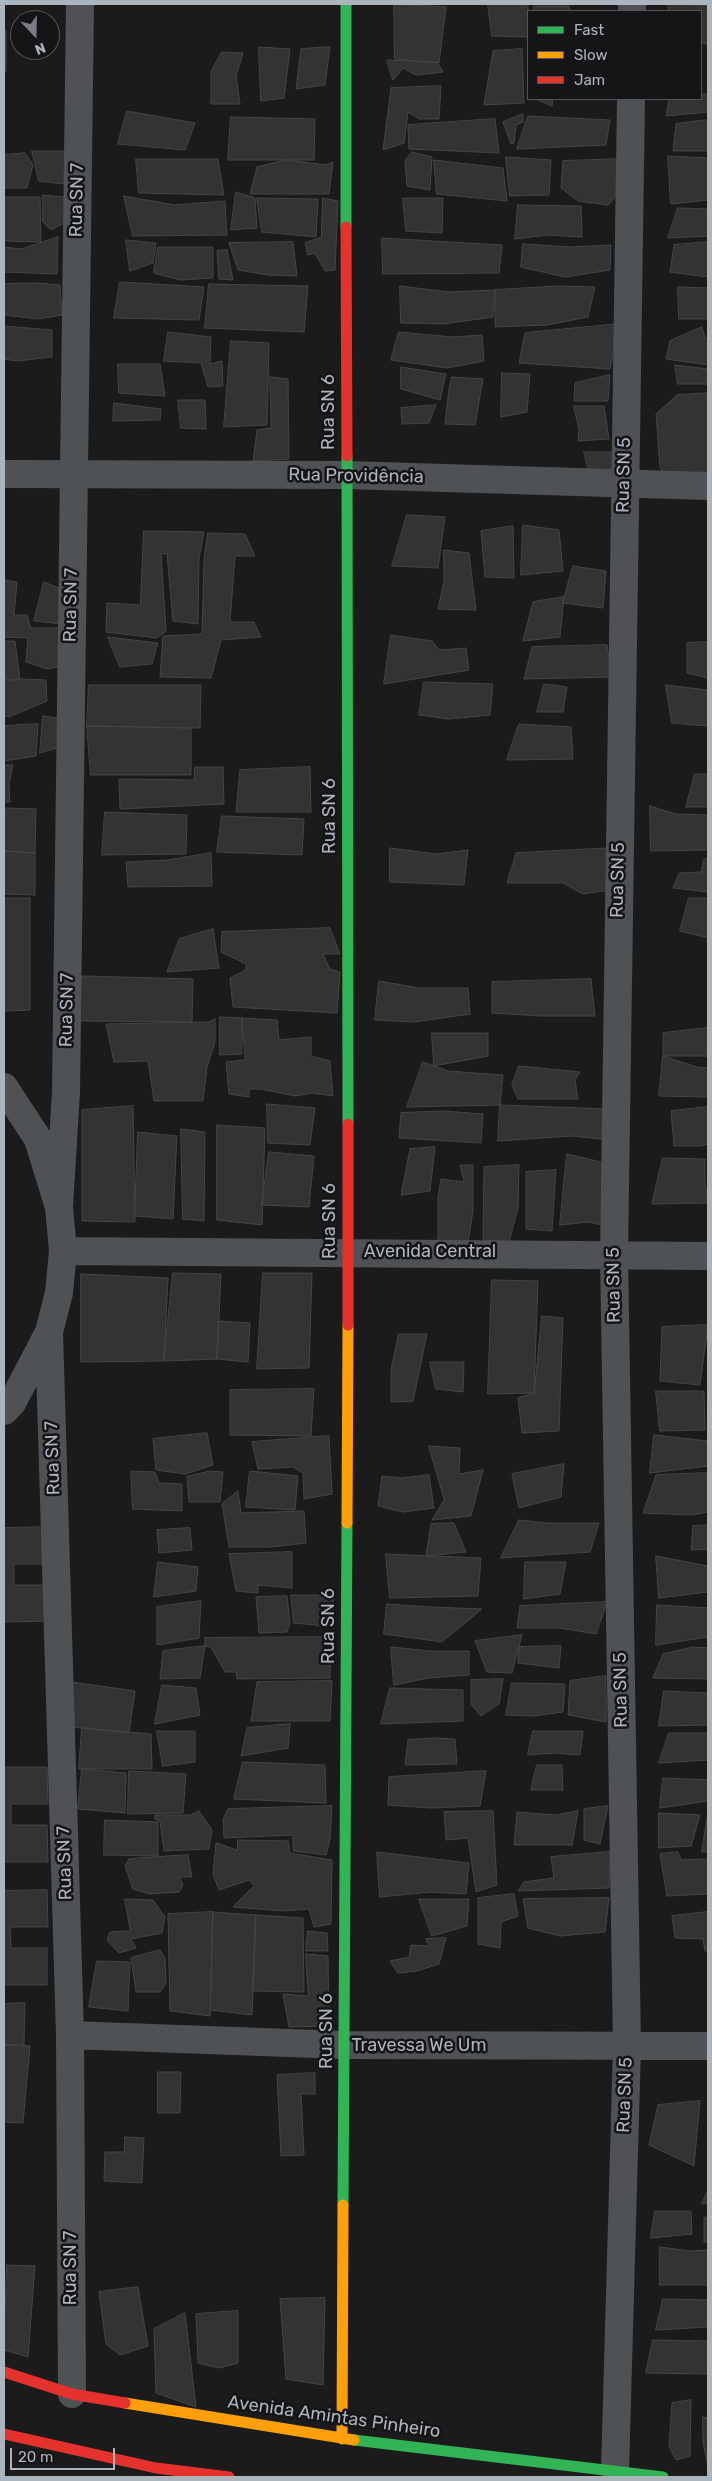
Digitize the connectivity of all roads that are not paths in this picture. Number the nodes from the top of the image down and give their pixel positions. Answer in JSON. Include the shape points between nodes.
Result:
{"nodes":[{"id":1,"x":80,"y":4,"type":"edge"},
{"id":2,"x":346,"y":4,"type":"edge"},
{"id":3,"x":631,"y":100,"type":"edge"},
{"id":4,"x":73,"y":473,"type":"junction"},
{"id":5,"x":4,"y":474,"type":"edge"},
{"id":6,"x":347,"y":475,"type":"junction"},
{"id":7,"x":624,"y":484,"type":"junction"},
{"id":8,"x":708,"y":486,"type":"edge"},
{"id":9,"x":4,"y":1086,"type":"edge"},
{"id":10,"x":60,"y":1207,"type":"junction"},
{"id":11,"x":63,"y":1251,"type":"junction"},
{"id":12,"x":348,"y":1252,"type":"junction"},
{"id":13,"x":614,"y":1254,"type":"junction"},
{"id":14,"x":708,"y":1256,"type":"edge"},
{"id":15,"x":49,"y":1332,"type":"junction"},
{"id":16,"x":4,"y":1411,"type":"edge"},
{"id":17,"x":70,"y":2034,"type":"junction"},
{"id":18,"x":344,"y":2045,"type":"junction"},
{"id":19,"x":626,"y":2046,"type":"junction"},
{"id":20,"x":708,"y":2046,"type":"edge"},
{"id":21,"x":4,"y":2372,"type":"edge"},
{"id":22,"x":72,"y":2394,"type":"junction"},
{"id":23,"x":4,"y":2434,"type":"edge"},
{"id":24,"x":342,"y":2439,"type":"junction"},
{"id":25,"x":615,"y":2470,"type":"junction"},
{"id":26,"x":229,"y":2477,"type":"edge"},
{"id":27,"x":663,"y":2477,"type":"edge"}],
"edges":[{"from":1,"to":4,"type":"street","name":"Rua SN 7"},
{"from":2,"to":6,"type":"street","name":"Rua SN 6"},
{"from":3,"to":7,"type":"street","name":"Rua SN 5"},
{"from":4,"to":5,"type":"street","name":"Rua Providência"},
{"from":4,"to":6,"type":"street","name":"Rua Providência"},
{"from":4,"to":10,"type":"street","name":"Rua SN 7","via":[[66,1092]]},
{"from":6,"to":7,"type":"street","name":"Rua Providência"},
{"from":6,"to":12,"type":"street","name":"Rua SN 6"},
{"from":7,"to":8,"type":"street","name":"Rua Providência"},
{"from":7,"to":13,"type":"street","name":"Rua SN 5"},
{"from":9,"to":10,"type":"street","via":[[38,1139]]},
{"from":10,"to":11,"type":"street"},
{"from":11,"to":12,"type":"street","name":"Avenida Central"},
{"from":11,"to":15,"type":"street","via":[[59,1293]]},
{"from":12,"to":13,"type":"street","name":"Avenida Central"},
{"from":12,"to":18,"type":"street","name":"Rua SN 6"},
{"from":13,"to":14,"type":"street","name":"Avenida Central"},
{"from":13,"to":19,"type":"street","name":"Rua SN 5"},
{"from":15,"to":16,"type":"street","via":[[12,1403]]},
{"from":15,"to":17,"type":"street","name":"Rua SN 7"},
{"from":17,"to":18,"type":"street","name":"Travessa We Um"},
{"from":17,"to":22,"type":"street","name":"Rua SN 7"},
{"from":18,"to":19,"type":"street","name":"Travessa We Um"},
{"from":18,"to":24,"type":"street","name":"Rua SN 6"},
{"from":19,"to":20,"type":"street","name":"Travessa We Um"},
{"from":19,"to":25,"type":"street","name":"Rua SN 5"},
{"from":21,"to":22,"type":"street","name":"Avenida Amintas Pinheiro"},
{"from":22,"to":24,"type":"street","name":"Avenida Amintas Pinheiro"},
{"from":23,"to":26,"type":"street","via":[[156,2468]]},
{"from":24,"to":25,"type":"street","name":"Avenida Amintas Pinheiro"},
{"from":25,"to":27,"type":"street","name":"Avenida Amintas Pinheiro"}]}
